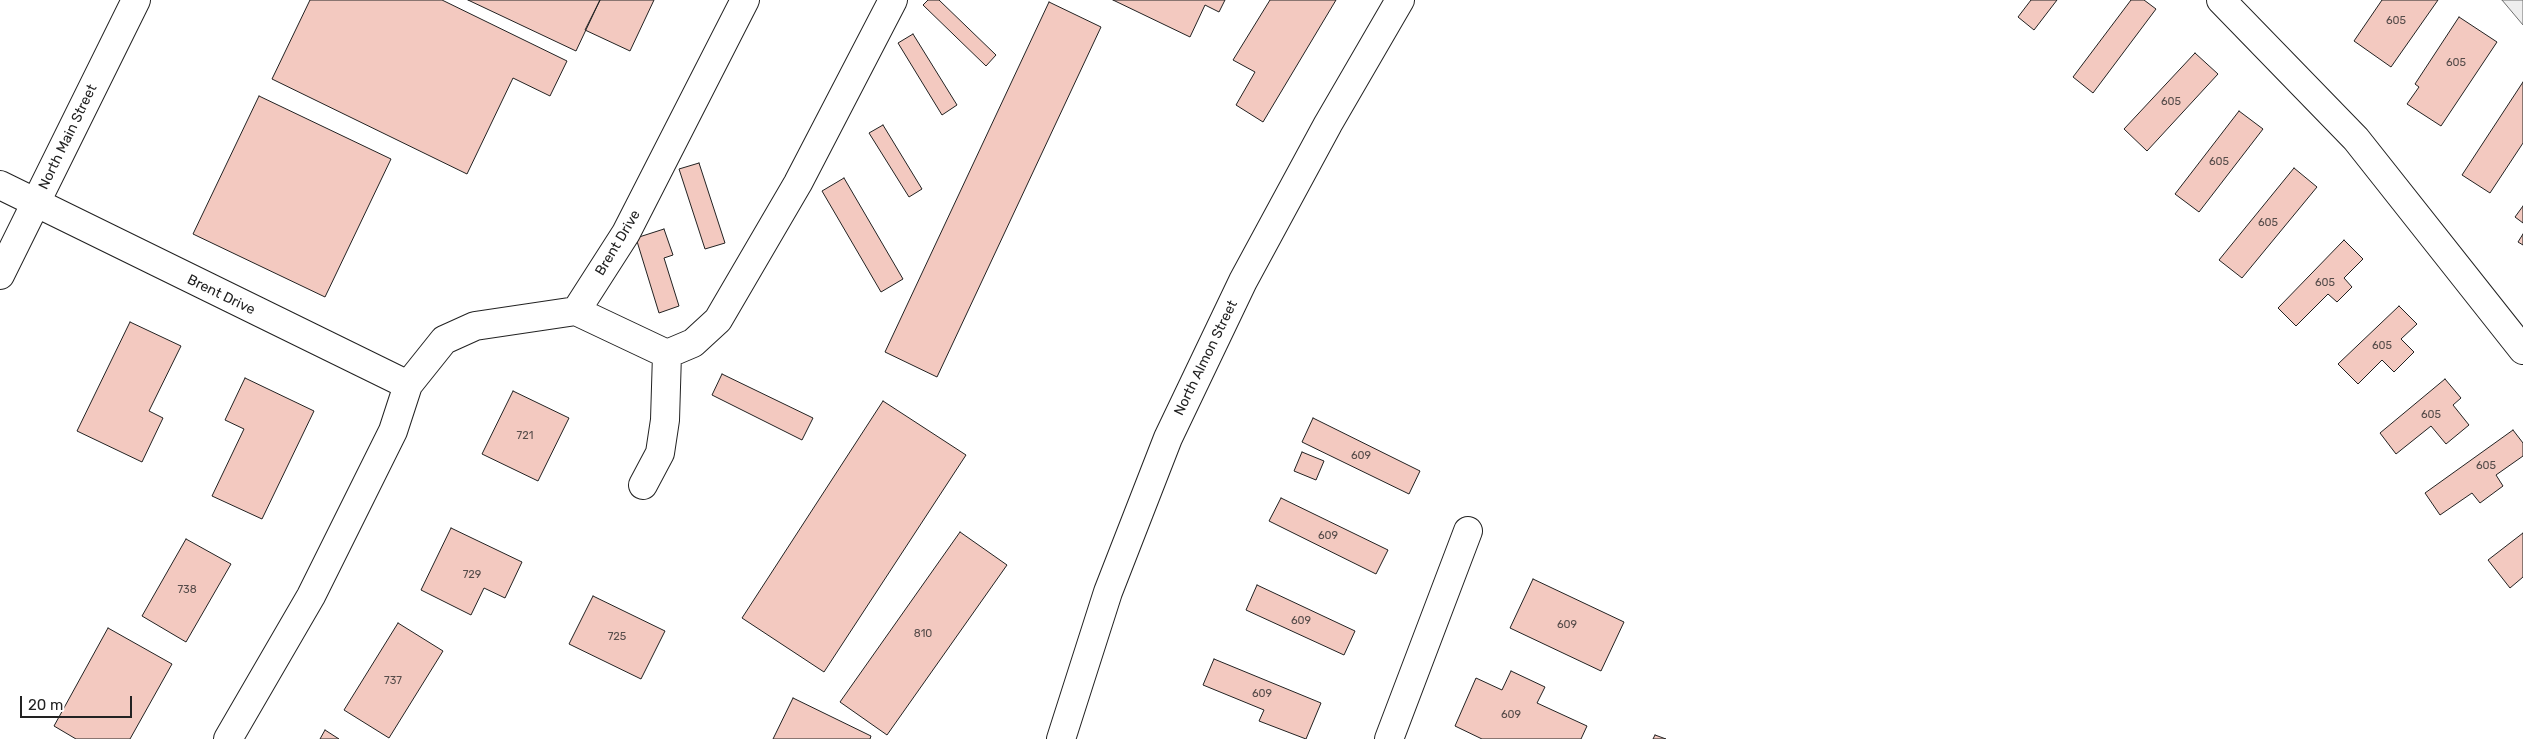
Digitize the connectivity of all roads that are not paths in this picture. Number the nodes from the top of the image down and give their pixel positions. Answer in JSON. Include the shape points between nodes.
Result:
{"nodes":[{"id":1,"x":136,"y":0,"type":"edge"},
{"id":2,"x":745,"y":0,"type":"edge"},
{"id":3,"x":893,"y":0,"type":"edge"},
{"id":4,"x":1400,"y":0,"type":"edge"},
{"id":5,"x":2221,"y":0,"type":"edge"},
{"id":6,"x":0,"y":185,"type":"edge"},
{"id":7,"x":36,"y":203,"type":"junction"},
{"id":8,"x":0,"y":274,"type":"edge"},
{"id":9,"x":576,"y":311,"type":"junction"},
{"id":10,"x":2523,"y":350,"type":"edge"},
{"id":11,"x":667,"y":354,"type":"junction"},
{"id":12,"x":408,"y":385,"type":"junction"},
{"id":13,"x":643,"y":485,"type":"dead end"},
{"id":14,"x":1468,"y":532,"type":"dead end"},
{"id":15,"x":228,"y":739,"type":"edge"},
{"id":16,"x":1061,"y":739,"type":"edge"},
{"id":17,"x":1389,"y":739,"type":"edge"}],
"edges":[{"from":1,"to":7,"type":"main road","name":"North Main Street"},
{"from":2,"to":9,"type":"main road","name":"Brent Drive","via":[[626,233]]},
{"from":3,"to":11,"type":"main road","via":[[798,183],[718,320],[693,343]]},
{"from":4,"to":16,"type":"main road","name":"North Almon Street","via":[[1243,281],[1168,438],[1108,592]]},
{"from":5,"to":10,"type":"main road","via":[[2356,139]]},
{"from":6,"to":7,"type":"main road","name":"Brent Drive"},
{"from":7,"to":8,"type":"main road","name":"North Main Street"},
{"from":7,"to":12,"type":"main road","name":"Brent Drive"},
{"from":9,"to":11,"type":"main road"},
{"from":9,"to":12,"type":"main road","via":[[467,329],[444,340]]},
{"from":11,"to":13,"type":"main road","via":[[665,420],[660,453]]},
{"from":12,"to":15,"type":"main road","via":[[393,431],[311,596]]},
{"from":14,"to":17,"type":"main road"}]}
